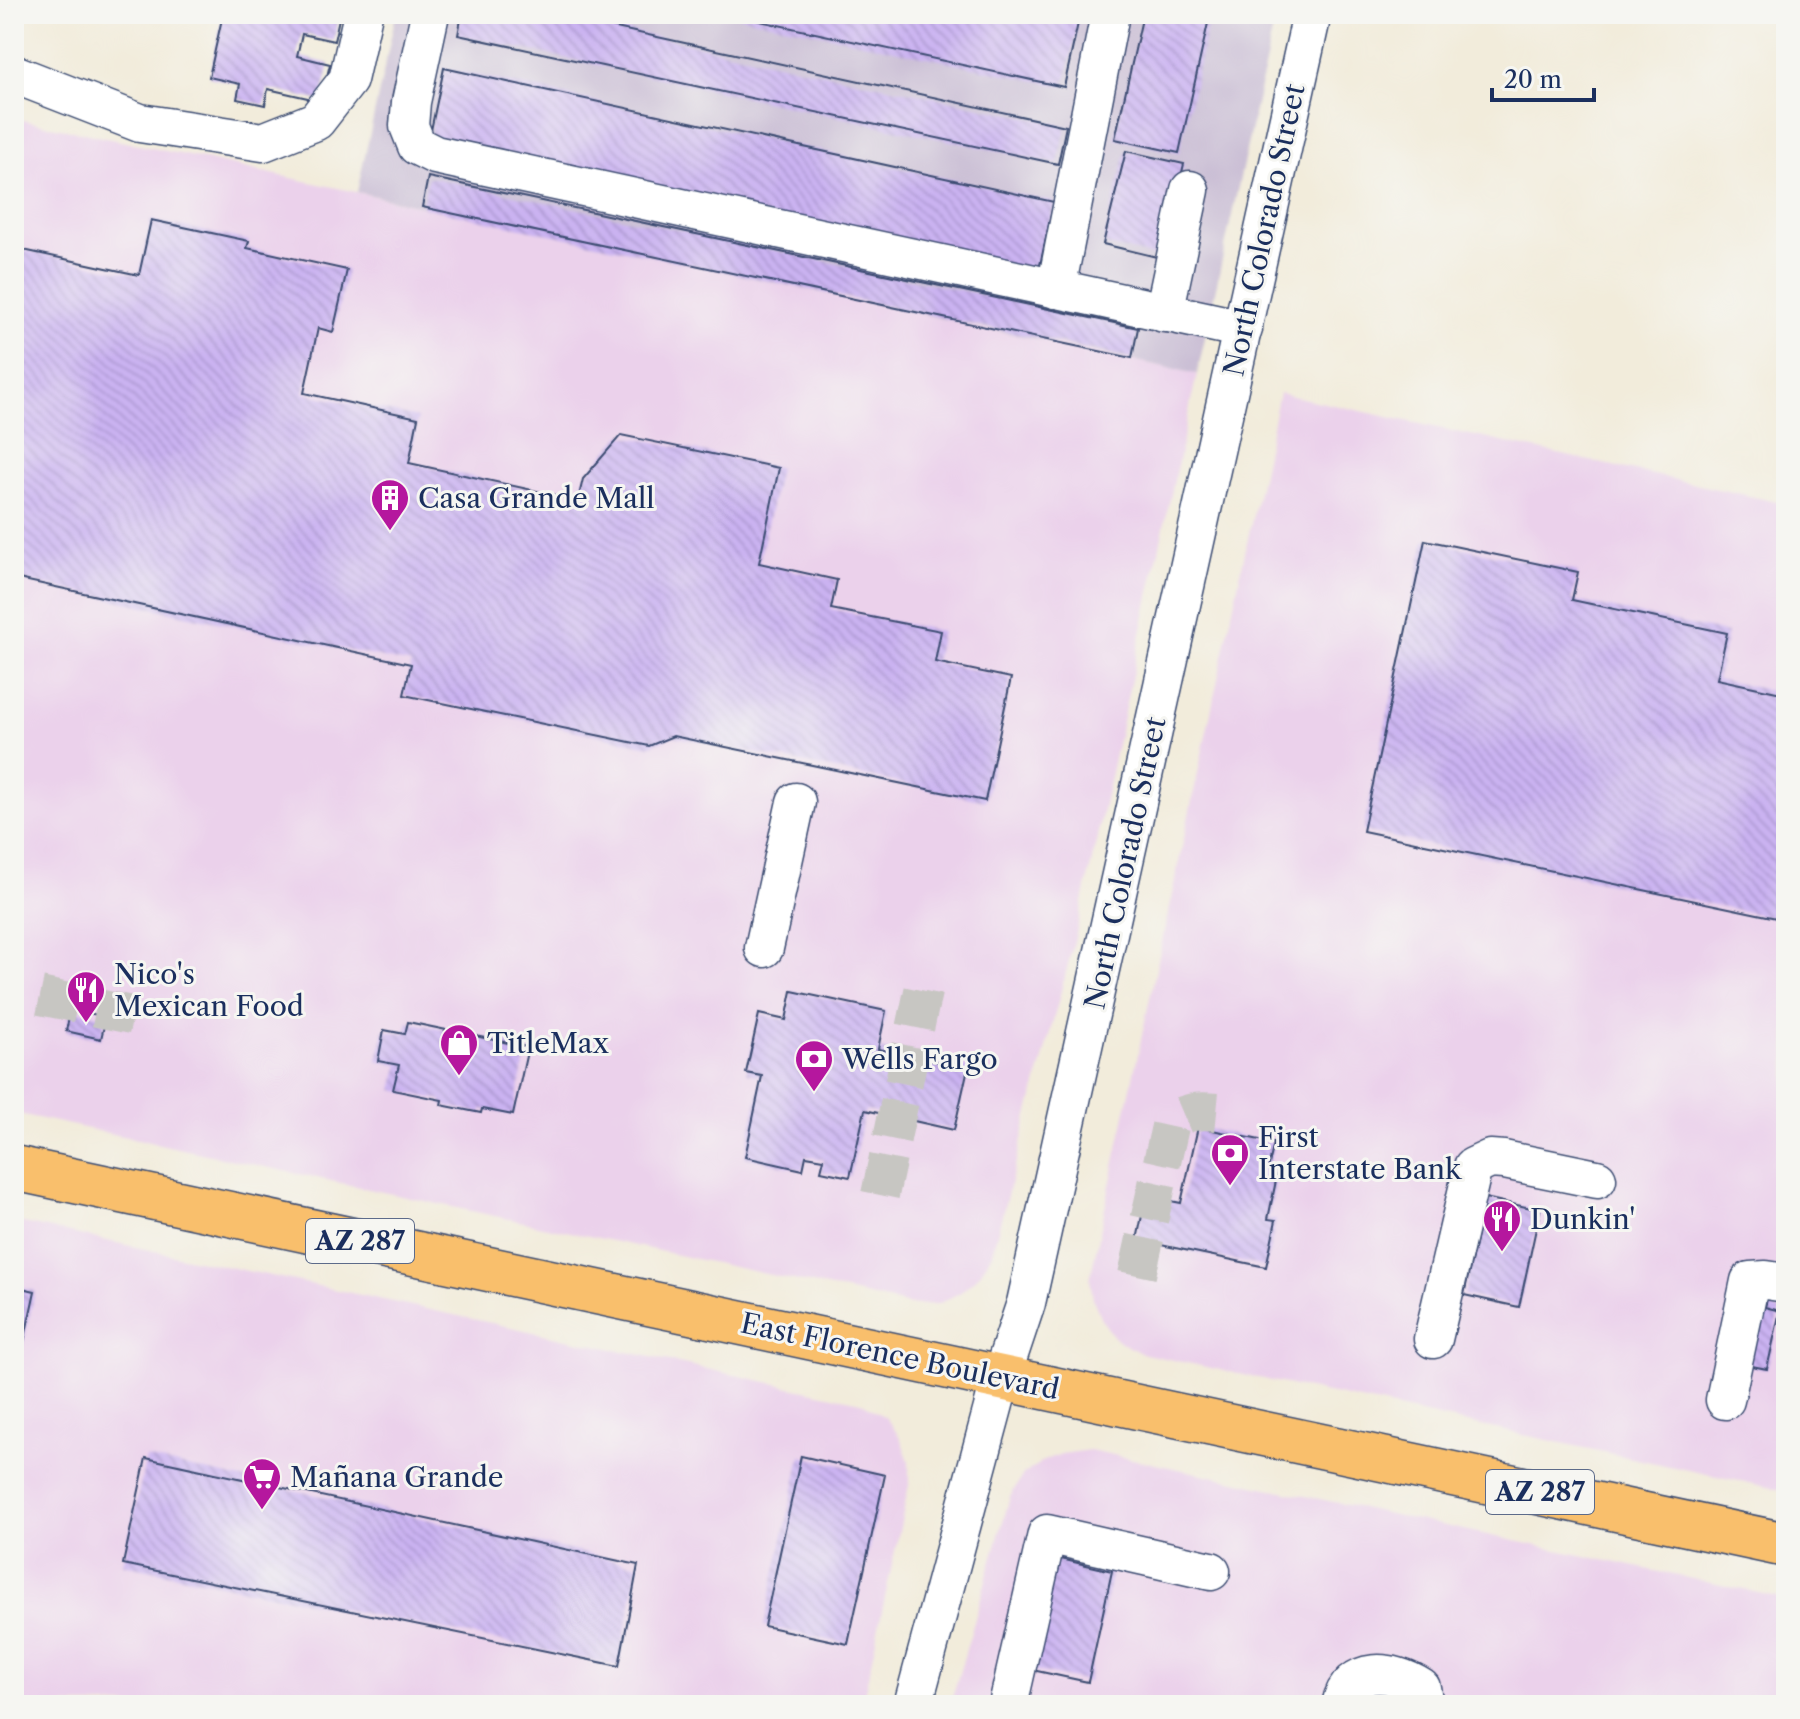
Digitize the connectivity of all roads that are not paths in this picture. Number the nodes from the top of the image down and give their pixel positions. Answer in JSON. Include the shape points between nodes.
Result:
{"nodes":[{"id":1,"x":363,"y":14,"type":"edge"},
{"id":2,"x":430,"y":14,"type":"edge"},
{"id":3,"x":1110,"y":14,"type":"edge"},
{"id":4,"x":1312,"y":14,"type":"edge"},
{"id":5,"x":14,"y":74,"type":"edge"},
{"id":6,"x":1190,"y":190,"type":"dead end"},
{"id":7,"x":1056,"y":289,"type":"junction"},
{"id":8,"x":1164,"y":313,"type":"junction"},
{"id":9,"x":1243,"y":329,"type":"junction"},
{"id":10,"x":796,"y":802,"type":"dead end"},
{"id":11,"x":764,"y":948,"type":"dead end"},
{"id":12,"x":14,"y":1168,"type":"edge"},
{"id":13,"x":1597,"y":1179,"type":"dead end"},
{"id":14,"x":1786,"y":1257,"type":"edge"},
{"id":15,"x":1768,"y":1282,"type":"edge"},
{"id":16,"x":1433,"y":1339,"type":"dead end"},
{"id":17,"x":1001,"y":1378,"type":"junction"},
{"id":18,"x":1725,"y":1400,"type":"dead end"},
{"id":19,"x":1786,"y":1545,"type":"edge"},
{"id":20,"x":1211,"y":1571,"type":"dead end"},
{"id":21,"x":913,"y":1705,"type":"edge"},
{"id":22,"x":1008,"y":1705,"type":"edge"},
{"id":23,"x":1341,"y":1705,"type":"edge"},
{"id":24,"x":1424,"y":1705,"type":"edge"}],
"edges":[{"from":1,"to":5,"type":"street","via":[[348,80],[316,121],[263,142],[140,123]]},
{"from":2,"to":7,"type":"street","via":[[409,126],[417,146],[435,155]]},
{"from":3,"to":7,"type":"street"},
{"from":4,"to":9,"type":"street","name":"North Colorado Street"},
{"from":6,"to":8,"type":"street"},
{"from":7,"to":8,"type":"street"},
{"from":8,"to":9,"type":"street"},
{"from":9,"to":17,"type":"street","name":"North Colorado Street","via":[[1064,1142],[1026,1303]]},
{"from":10,"to":11,"type":"street"},
{"from":12,"to":17,"type":"main road","name":"East Florence Boulevard","number":"AZ 287"},
{"from":13,"to":16,"type":"street","via":[[1504,1160],[1490,1159],[1473,1167]]},
{"from":14,"to":15,"type":"street","via":[[1765,1258],[1758,1265]]},
{"from":15,"to":18,"type":"street"},
{"from":17,"to":19,"type":"main road","name":"East Florence Boulevard","number":"AZ 287"},
{"from":17,"to":21,"type":"street","name":"North Colorado Street"},
{"from":20,"to":22,"type":"street","via":[[1047,1534]]},
{"from":23,"to":24,"type":"street","via":[[1348,1684],[1374,1674],[1413,1683],[1421,1688]]}]}
